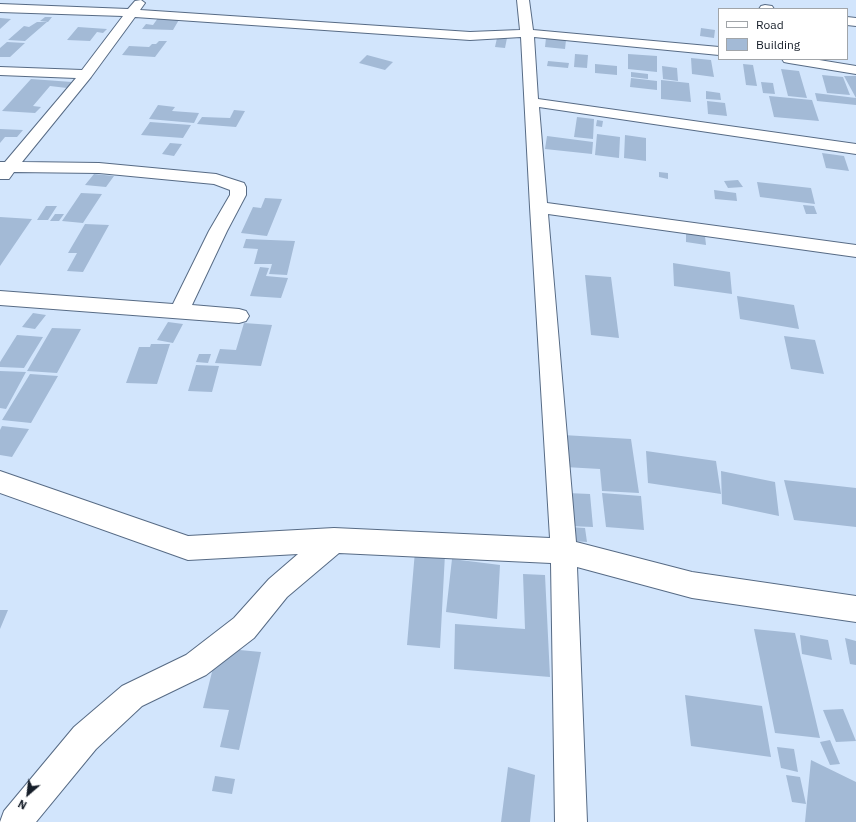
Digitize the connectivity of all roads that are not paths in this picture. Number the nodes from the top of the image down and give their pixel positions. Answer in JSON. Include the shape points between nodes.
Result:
{"nodes":[{"id":1,"x":140,"y":0,"type":"edge"},
{"id":2,"x":523,"y":0,"type":"edge"},
{"id":3,"x":0,"y":8,"type":"edge"},
{"id":4,"x":133,"y":13,"type":"junction"},
{"id":5,"x":527,"y":33,"type":"junction"},
{"id":6,"x":718,"y":51,"type":"edge"},
{"id":7,"x":795,"y":60,"type":"edge"},
{"id":8,"x":856,"y":70,"type":"edge"},
{"id":9,"x":0,"y":71,"type":"edge"},
{"id":10,"x":86,"y":74,"type":"junction"},
{"id":11,"x":531,"y":102,"type":"junction"},
{"id":12,"x":856,"y":149,"type":"edge"},
{"id":13,"x":3,"y":171,"type":"edge"},
{"id":14,"x":538,"y":207,"type":"junction"},
{"id":15,"x":856,"y":251,"type":"edge"},
{"id":16,"x":0,"y":298,"type":"edge"},
{"id":17,"x":179,"y":312,"type":"junction"},
{"id":18,"x":239,"y":316,"type":"dead end"},
{"id":19,"x":0,"y":482,"type":"edge"},
{"id":20,"x":334,"y":540,"type":"junction"},
{"id":21,"x":564,"y":551,"type":"junction"},
{"id":22,"x":856,"y":609,"type":"edge"},
{"id":23,"x":15,"y":822,"type":"edge"},
{"id":24,"x":571,"y":822,"type":"edge"}],
"edges":[{"from":1,"to":4,"type":"street"},
{"from":2,"to":5,"type":"street"},
{"from":3,"to":4,"type":"street"},
{"from":4,"to":5,"type":"street","via":[[470,36]]},
{"from":4,"to":10,"type":"street"},
{"from":5,"to":6,"type":"street"},
{"from":5,"to":11,"type":"street"},
{"from":7,"to":8,"type":"street"},
{"from":9,"to":10,"type":"street"},
{"from":10,"to":13,"type":"street"},
{"from":11,"to":12,"type":"street"},
{"from":11,"to":14,"type":"street"},
{"from":13,"to":17,"type":"street","via":[[99,168],[216,179],[238,187],[238,195]]},
{"from":14,"to":15,"type":"street"},
{"from":14,"to":21,"type":"street"},
{"from":16,"to":17,"type":"street"},
{"from":17,"to":18,"type":"street"},
{"from":19,"to":20,"type":"street","via":[[188,548]]},
{"from":20,"to":21,"type":"street"},
{"from":20,"to":23,"type":"street","via":[[278,588],[244,628],[196,665],[126,701],[85,738]]},
{"from":21,"to":22,"type":"street","via":[[692,585]]},
{"from":21,"to":24,"type":"street"}]}
